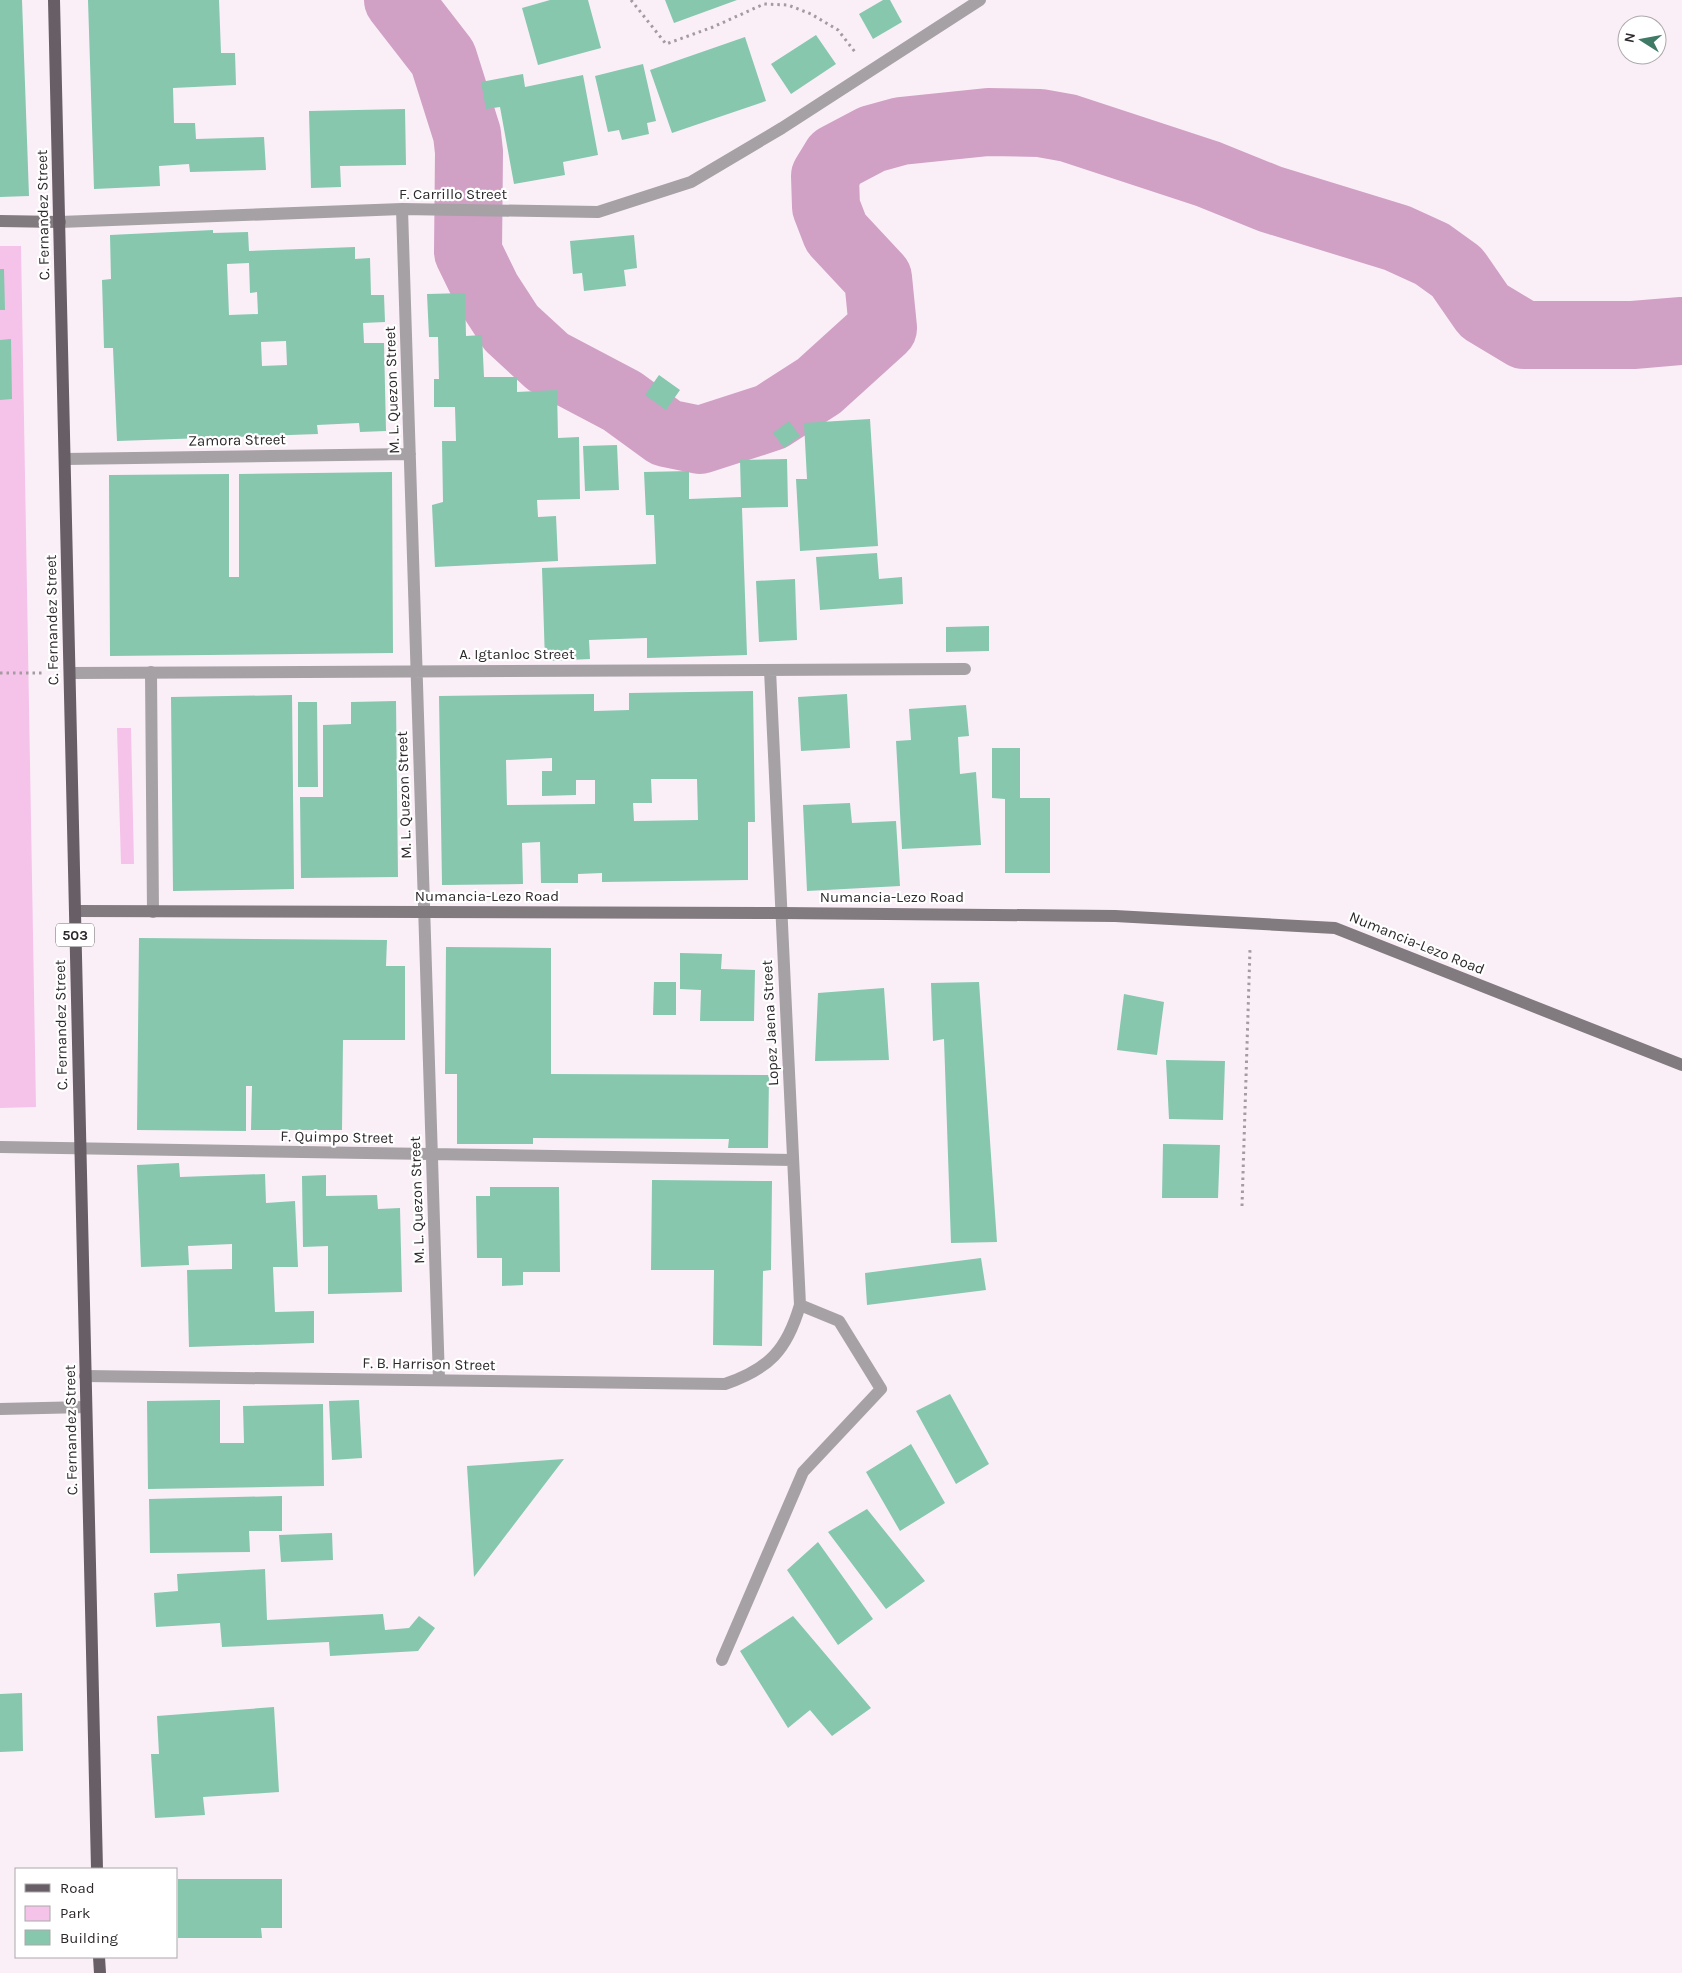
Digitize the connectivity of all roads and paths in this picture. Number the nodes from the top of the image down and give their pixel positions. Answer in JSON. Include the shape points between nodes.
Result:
{"nodes":[{"id":1,"x":54,"y":0,"type":"edge"},
{"id":2,"x":631,"y":0,"type":"edge"},
{"id":3,"x":980,"y":0,"type":"edge"},
{"id":4,"x":869,"y":71,"type":"junction"},
{"id":5,"x":402,"y":209,"type":"junction"},
{"id":6,"x":0,"y":221,"type":"edge"},
{"id":7,"x":60,"y":222,"type":"junction"},
{"id":8,"x":410,"y":454,"type":"junction"},
{"id":9,"x":65,"y":459,"type":"junction"},
{"id":10,"x":965,"y":669,"type":"dead end"},
{"id":11,"x":770,"y":670,"type":"junction"},
{"id":12,"x":416,"y":671,"type":"junction"},
{"id":13,"x":0,"y":672,"type":"edge"},
{"id":14,"x":151,"y":672,"type":"junction"},
{"id":15,"x":70,"y":673,"type":"junction"},
{"id":16,"x":75,"y":912,"type":"junction"},
{"id":17,"x":153,"y":912,"type":"junction"},
{"id":18,"x":424,"y":912,"type":"junction"},
{"id":19,"x":781,"y":913,"type":"junction"},
{"id":20,"x":1251,"y":923,"type":"junction"},
{"id":21,"x":1682,"y":1065,"type":"edge"},
{"id":22,"x":0,"y":1147,"type":"edge"},
{"id":23,"x":80,"y":1149,"type":"junction"},
{"id":24,"x":432,"y":1154,"type":"junction"},
{"id":25,"x":793,"y":1160,"type":"junction"},
{"id":26,"x":1242,"y":1206,"type":"dead end"},
{"id":27,"x":800,"y":1305,"type":"junction"},
{"id":28,"x":766,"y":1364,"type":"joint"},
{"id":29,"x":86,"y":1376,"type":"junction"},
{"id":30,"x":440,"y":1380,"type":"junction"},
{"id":31,"x":86,"y":1407,"type":"junction"},
{"id":32,"x":0,"y":1408,"type":"edge"},
{"id":33,"x":722,"y":1660,"type":"dead end"},
{"id":34,"x":97,"y":1868,"type":"edge"},
{"id":35,"x":99,"y":1958,"type":"edge"},
{"id":36,"x":100,"y":1973,"type":"edge"}],
"edges":[{"from":1,"to":7,"type":"main road","name":"C. Fernandez Street","number":"503"},
{"from":2,"to":4,"type":"path","via":[[666,44],[764,4],[788,5],[838,30]]},
{"from":3,"to":4,"type":"street","name":"F. Carrillo Street"},
{"from":4,"to":5,"type":"street","name":"F. Carrillo Street","via":[[691,182],[598,212]]},
{"from":5,"to":7,"type":"street","name":"F. Carrillo Street"},
{"from":5,"to":8,"type":"street","name":"M. L. Quezon Street"},
{"from":6,"to":7,"type":"main road","name":"F. Carrillo Street"},
{"from":7,"to":9,"type":"main road","name":"C. Fernandez Street","number":"503"},
{"from":8,"to":9,"type":"street","name":"Zamora Street"},
{"from":8,"to":12,"type":"street","name":"M. L. Quezon Street"},
{"from":9,"to":15,"type":"main road","name":"C. Fernandez Street","number":"503"},
{"from":10,"to":11,"type":"street","name":"A. Igtanloc Street"},
{"from":11,"to":12,"type":"street","name":"A. Igtanloc Street"},
{"from":11,"to":19,"type":"street","name":"Lopez Jaena Street"},
{"from":12,"to":14,"type":"street","name":"A. Igtanloc Street"},
{"from":12,"to":18,"type":"street","name":"M. L. Quezon Street"},
{"from":13,"to":15,"type":"path"},
{"from":14,"to":15,"type":"street","name":"A. Igtanloc Street"},
{"from":14,"to":17,"type":"street"},
{"from":15,"to":16,"type":"main road","name":"C. Fernandez Street","number":"503"},
{"from":16,"to":17,"type":"main road","name":"Numancia-Lezo Road"},
{"from":16,"to":23,"type":"main road","name":"C. Fernandez Street","number":"503"},
{"from":17,"to":18,"type":"main road","name":"Numancia-Lezo Road"},
{"from":18,"to":19,"type":"main road","name":"Numancia-Lezo Road"},
{"from":18,"to":24,"type":"street","name":"M. L. Quezon Street"},
{"from":19,"to":20,"type":"main road","name":"Numancia-Lezo Road","via":[[1115,916]]},
{"from":19,"to":25,"type":"street","name":"Lopez Jaena Street"},
{"from":20,"to":21,"type":"main road","name":"Numancia-Lezo Road","via":[[1335,928]]},
{"from":20,"to":26,"type":"path"},
{"from":22,"to":23,"type":"street","name":"F. Quimpo Street"},
{"from":23,"to":24,"type":"street","name":"F. Quimpo Street"},
{"from":23,"to":29,"type":"main road","name":"C. Fernandez Street","number":"503"},
{"from":24,"to":25,"type":"street","name":"F. Quimpo Street"},
{"from":24,"to":30,"type":"street","name":"M. L. Quezon Street"},
{"from":25,"to":27,"type":"street","name":"Lopez Jaena Street"},
{"from":27,"to":28,"type":"street","name":"Lopez Jaena Street","via":[[794,1328]]},
{"from":27,"to":33,"type":"street","via":[[839,1322],[881,1389],[803,1472]]},
{"from":28,"to":30,"type":"street","name":"F. B. Harrison Street","via":[[725,1384]]},
{"from":29,"to":30,"type":"street","name":"F. B. Harrison Street"},
{"from":29,"to":31,"type":"main road","name":"C. Fernandez Street","number":"503"},
{"from":31,"to":32,"type":"street"},
{"from":31,"to":34,"type":"main road","name":"C. Fernandez Street","number":"503"},
{"from":35,"to":36,"type":"main road"}]}
